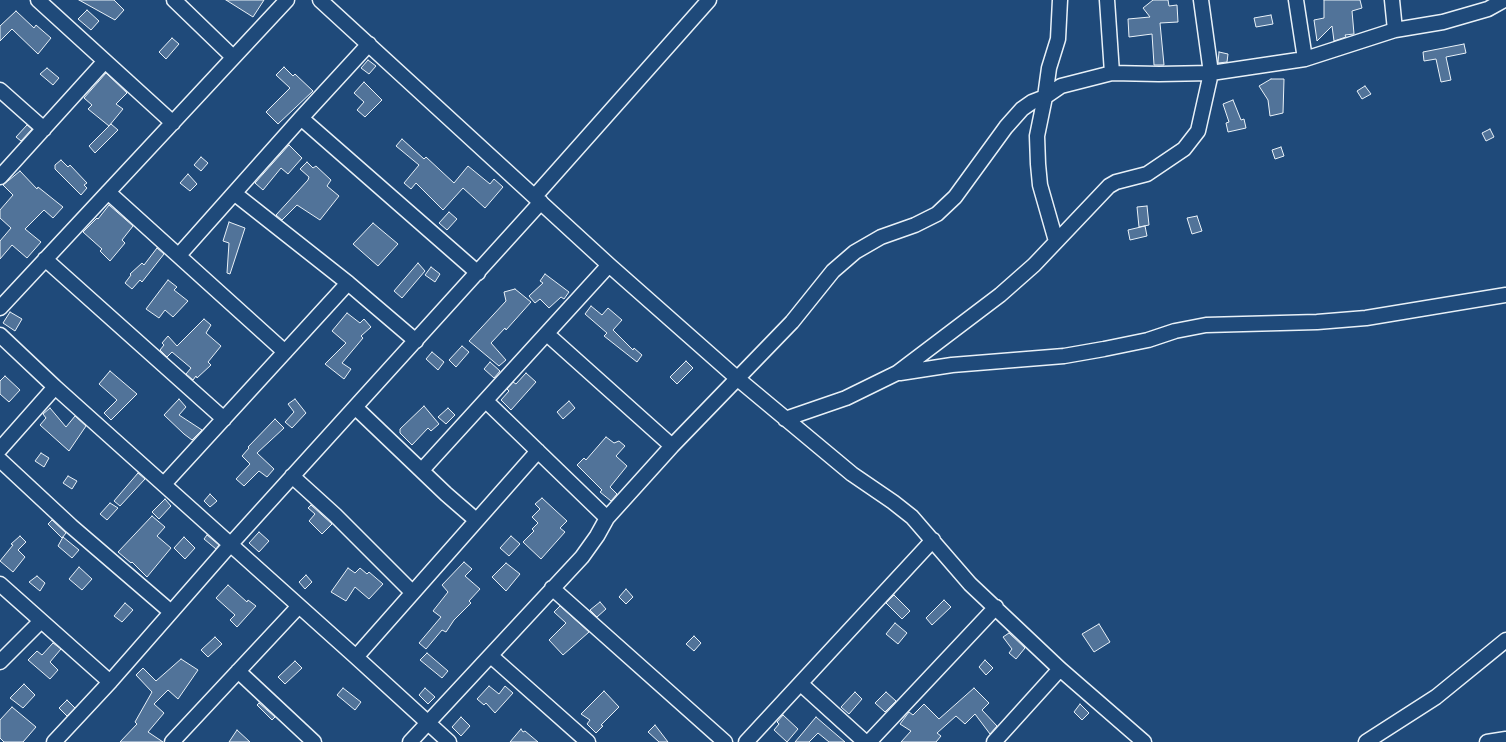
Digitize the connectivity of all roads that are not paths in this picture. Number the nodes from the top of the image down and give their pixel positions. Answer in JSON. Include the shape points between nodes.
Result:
{"nodes":[{"id":1,"x":38,"y":0,"type":"edge"},
{"id":2,"x":174,"y":0,"type":"edge"},
{"id":3,"x":287,"y":0,"type":"edge"},
{"id":4,"x":320,"y":0,"type":"edge"},
{"id":5,"x":708,"y":0,"type":"edge"},
{"id":6,"x":1060,"y":0,"type":"edge"},
{"id":7,"x":1107,"y":0,"type":"edge"},
{"id":8,"x":1200,"y":0,"type":"edge"},
{"id":9,"x":1296,"y":0,"type":"edge"},
{"id":10,"x":1392,"y":0,"type":"edge"},
{"id":11,"x":1504,"y":0,"type":"edge"},
{"id":12,"x":1487,"y":4,"type":"edge"},
{"id":13,"x":1395,"y":30,"type":"junction"},
{"id":14,"x":369,"y":44,"type":"junction"},
{"id":15,"x":233,"y":57,"type":"junction"},
{"id":16,"x":1305,"y":59,"type":"junction"},
{"id":17,"x":105,"y":61,"type":"junction"},
{"id":18,"x":1112,"y":73,"type":"junction"},
{"id":19,"x":1211,"y":74,"type":"junction"},
{"id":20,"x":0,"y":90,"type":"edge"},
{"id":21,"x":1045,"y":97,"type":"junction"},
{"id":22,"x":300,"y":118,"type":"junction"},
{"id":23,"x":173,"y":123,"type":"junction"},
{"id":24,"x":44,"y":129,"type":"junction"},
{"id":25,"x":0,"y":177,"type":"edge"},
{"id":26,"x":108,"y":192,"type":"junction"},
{"id":27,"x":234,"y":194,"type":"junction"},
{"id":28,"x":538,"y":199,"type":"junction"},
{"id":29,"x":1056,"y":240,"type":"junction"},
{"id":30,"x":179,"y":255,"type":"junction"},
{"id":31,"x":45,"y":259,"type":"junction"},
{"id":32,"x":609,"y":264,"type":"junction"},
{"id":33,"x":478,"y":273,"type":"junction"},
{"id":34,"x":348,"y":283,"type":"junction"},
{"id":35,"x":1506,"y":295,"type":"edge"},
{"id":36,"x":0,"y":308,"type":"edge"},
{"id":37,"x":547,"y":334,"type":"junction"},
{"id":38,"x":0,"y":335,"type":"edge"},
{"id":39,"x":416,"y":341,"type":"junction"},
{"id":40,"x":285,"y":352,"type":"junction"},
{"id":41,"x":898,"y":373,"type":"junction"},
{"id":42,"x":738,"y":379,"type":"junction"},
{"id":43,"x":55,"y":387,"type":"junction"},
{"id":44,"x":486,"y":401,"type":"junction"},
{"id":45,"x":355,"y":407,"type":"junction"},
{"id":46,"x":224,"y":419,"type":"junction"},
{"id":47,"x":785,"y":419,"type":"junction"},
{"id":48,"x":672,"y":446,"type":"junction"},
{"id":49,"x":0,"y":449,"type":"edge"},
{"id":50,"x":538,"y":451,"type":"junction"},
{"id":51,"x":0,"y":460,"type":"edge"},
{"id":52,"x":422,"y":470,"type":"junction"},
{"id":53,"x":292,"y":476,"type":"junction"},
{"id":54,"x":164,"y":484,"type":"junction"},
{"id":55,"x":607,"y":518,"type":"junction"},
{"id":56,"x":476,"y":520,"type":"junction"},
{"id":57,"x":933,"y":540,"type":"junction"},
{"id":58,"x":230,"y":545,"type":"junction"},
{"id":59,"x":0,"y":584,"type":"edge"},
{"id":60,"x":552,"y":588,"type":"junction"},
{"id":61,"x":412,"y":592,"type":"junction"},
{"id":62,"x":299,"y":606,"type":"junction"},
{"id":63,"x":996,"y":607,"type":"junction"},
{"id":64,"x":171,"y":612,"type":"junction"},
{"id":65,"x":41,"y":621,"type":"junction"},
{"id":66,"x":1506,"y":640,"type":"edge"},
{"id":67,"x":356,"y":656,"type":"junction"},
{"id":68,"x":491,"y":656,"type":"junction"},
{"id":69,"x":0,"y":662,"type":"edge"},
{"id":70,"x":1060,"y":669,"type":"junction"},
{"id":71,"x":238,"y":672,"type":"junction"},
{"id":72,"x":110,"y":682,"type":"junction"},
{"id":73,"x":801,"y":684,"type":"junction"},
{"id":74,"x":428,"y":723,"type":"junction"},
{"id":75,"x":1506,"y":739,"type":"edge"},
{"id":76,"x":176,"y":741,"type":"edge"},
{"id":77,"x":54,"y":742,"type":"edge"},
{"id":78,"x":314,"y":742,"type":"edge"},
{"id":79,"x":410,"y":742,"type":"edge"},
{"id":80,"x":449,"y":742,"type":"edge"},
{"id":81,"x":588,"y":742,"type":"edge"},
{"id":82,"x":726,"y":742,"type":"edge"},
{"id":83,"x":746,"y":742,"type":"edge"},
{"id":84,"x":865,"y":742,"type":"edge"},
{"id":85,"x":869,"y":742,"type":"edge"},
{"id":86,"x":995,"y":742,"type":"edge"},
{"id":87,"x":1144,"y":742,"type":"edge"},
{"id":88,"x":1366,"y":742,"type":"edge"},
{"id":89,"x":1487,"y":742,"type":"edge"}],
"edges":[{"from":1,"to":17,"type":"street"},
{"from":2,"to":15,"type":"street"},
{"from":3,"to":15,"type":"street"},
{"from":4,"to":14,"type":"street"},
{"from":5,"to":28,"type":"street"},
{"from":6,"to":21,"type":"street","via":[[1058,39],[1049,68]]},
{"from":7,"to":18,"type":"street"},
{"from":8,"to":19,"type":"street"},
{"from":9,"to":16,"type":"street"},
{"from":10,"to":13,"type":"street"},
{"from":11,"to":12,"type":"street"},
{"from":12,"to":13,"type":"street","via":[[1442,22]]},
{"from":13,"to":16,"type":"street"},
{"from":14,"to":22,"type":"street"},
{"from":14,"to":28,"type":"street"},
{"from":15,"to":23,"type":"street"},
{"from":16,"to":19,"type":"street"},
{"from":17,"to":23,"type":"street"},
{"from":17,"to":24,"type":"street"},
{"from":18,"to":19,"type":"street"},
{"from":18,"to":21,"type":"street","via":[[1061,86]]},
{"from":19,"to":29,"type":"street","via":[[1198,131],[1184,149],[1147,174],[1109,186]]},
{"from":20,"to":24,"type":"street"},
{"from":21,"to":29,"type":"street","via":[[1037,136],[1038,164],[1040,185]]},
{"from":21,"to":42,"type":"street","via":[[1032,102],[1012,121],[955,197],[937,214],[874,241],[855,252],[833,271],[792,322]]},
{"from":22,"to":27,"type":"street"},
{"from":22,"to":33,"type":"street"},
{"from":23,"to":26,"type":"street"},
{"from":24,"to":25,"type":"street"},
{"from":26,"to":30,"type":"street"},
{"from":26,"to":31,"type":"street"},
{"from":27,"to":30,"type":"street"},
{"from":27,"to":34,"type":"street"},
{"from":28,"to":32,"type":"street"},
{"from":28,"to":33,"type":"street"},
{"from":29,"to":41,"type":"street","via":[[1034,265],[1000,295]]},
{"from":30,"to":40,"type":"street"},
{"from":31,"to":36,"type":"street"},
{"from":31,"to":46,"type":"street"},
{"from":32,"to":37,"type":"street"},
{"from":32,"to":42,"type":"street"},
{"from":33,"to":39,"type":"street"},
{"from":34,"to":39,"type":"street"},
{"from":34,"to":40,"type":"street"},
{"from":35,"to":41,"type":"street","via":[[1366,318],[1206,325],[1148,340],[1064,356],[958,364]]},
{"from":37,"to":44,"type":"street"},
{"from":37,"to":48,"type":"street"},
{"from":38,"to":43,"type":"street"},
{"from":39,"to":45,"type":"street"},
{"from":40,"to":46,"type":"street"},
{"from":41,"to":47,"type":"street","via":[[846,398]]},
{"from":42,"to":47,"type":"street"},
{"from":42,"to":48,"type":"street"},
{"from":43,"to":49,"type":"street"},
{"from":43,"to":54,"type":"street"},
{"from":44,"to":50,"type":"street"},
{"from":44,"to":52,"type":"street"},
{"from":45,"to":52,"type":"street"},
{"from":45,"to":53,"type":"street"},
{"from":46,"to":54,"type":"street"},
{"from":47,"to":57,"type":"street","via":[[852,474],[912,517]]},
{"from":48,"to":55,"type":"street"},
{"from":50,"to":55,"type":"street"},
{"from":50,"to":56,"type":"street"},
{"from":51,"to":64,"type":"street","via":[[76,531]]},
{"from":52,"to":56,"type":"street"},
{"from":53,"to":58,"type":"street"},
{"from":53,"to":61,"type":"street"},
{"from":54,"to":58,"type":"street"},
{"from":55,"to":60,"type":"street","via":[[582,557]]},
{"from":56,"to":61,"type":"street"},
{"from":57,"to":63,"type":"street","via":[[970,584]]},
{"from":57,"to":73,"type":"street"},
{"from":58,"to":62,"type":"street"},
{"from":58,"to":64,"type":"street"},
{"from":59,"to":65,"type":"street"},
{"from":60,"to":68,"type":"street"},
{"from":60,"to":82,"type":"street"},
{"from":61,"to":67,"type":"street"},
{"from":62,"to":67,"type":"street"},
{"from":62,"to":71,"type":"street"},
{"from":63,"to":70,"type":"street"},
{"from":63,"to":85,"type":"street"},
{"from":64,"to":72,"type":"street"},
{"from":65,"to":69,"type":"street"},
{"from":65,"to":72,"type":"street"},
{"from":66,"to":88,"type":"street","via":[[1436,697]]},
{"from":67,"to":74,"type":"street"},
{"from":68,"to":74,"type":"street"},
{"from":68,"to":81,"type":"street"},
{"from":70,"to":86,"type":"street"},
{"from":70,"to":87,"type":"street"},
{"from":71,"to":76,"type":"street"},
{"from":71,"to":78,"type":"street"},
{"from":72,"to":77,"type":"street"},
{"from":73,"to":83,"type":"street"},
{"from":73,"to":84,"type":"street"},
{"from":74,"to":79,"type":"street"},
{"from":74,"to":80,"type":"street"},
{"from":75,"to":89,"type":"street"}]}
